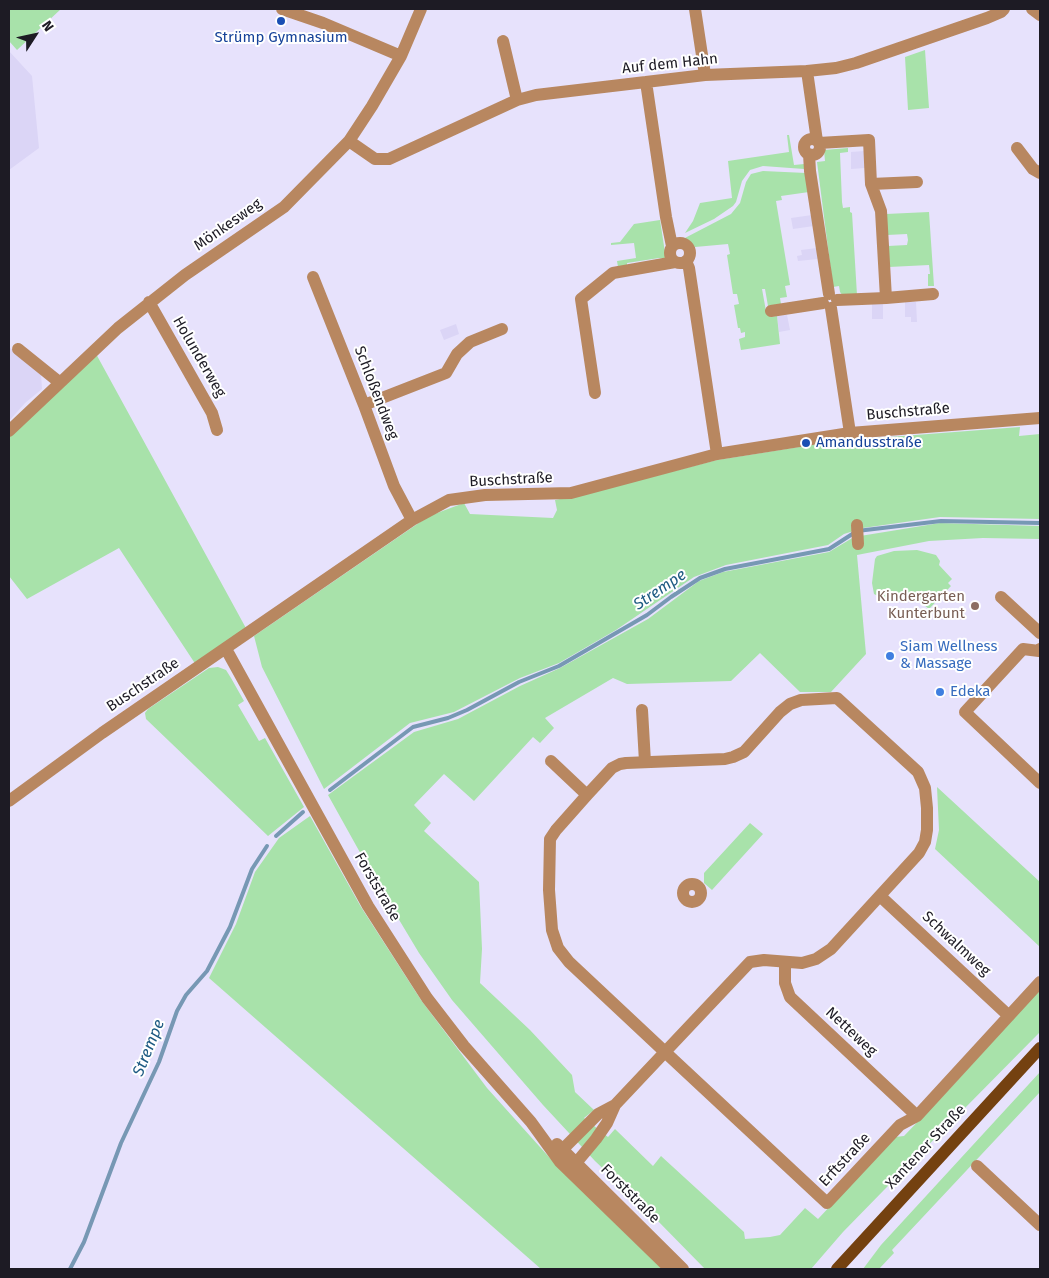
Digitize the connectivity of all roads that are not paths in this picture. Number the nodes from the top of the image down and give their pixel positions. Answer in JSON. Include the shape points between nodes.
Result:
{"nodes":[{"id":1,"x":282,"y":9,"type":"edge"},
{"id":2,"x":421,"y":9,"type":"edge"},
{"id":3,"x":695,"y":9,"type":"edge"},
{"id":4,"x":1004,"y":9,"type":"edge"},
{"id":5,"x":1032,"y":9,"type":"edge"},
{"id":6,"x":1040,"y":15,"type":"edge"},
{"id":7,"x":503,"y":41,"type":"dead end"},
{"id":8,"x":401,"y":56,"type":"junction"},
{"id":9,"x":807,"y":71,"type":"junction"},
{"id":10,"x":705,"y":75,"type":"junction"},
{"id":11,"x":646,"y":82,"type":"junction"},
{"id":12,"x":517,"y":100,"type":"junction"},
{"id":13,"x":349,"y":141,"type":"junction"},
{"id":14,"x":818,"y":142,"type":"junction"},
{"id":15,"x":1017,"y":148,"type":"dead end"},
{"id":16,"x":1040,"y":173,"type":"edge"},
{"id":17,"x":917,"y":182,"type":"dead end"},
{"id":18,"x":870,"y":184,"type":"junction"},
{"id":19,"x":681,"y":262,"type":"junction"},
{"id":20,"x":313,"y":276,"type":"dead end"},
{"id":21,"x":933,"y":294,"type":"dead end"},
{"id":22,"x":886,"y":298,"type":"junction"},
{"id":23,"x":830,"y":301,"type":"junction"},
{"id":24,"x":148,"y":302,"type":"junction"},
{"id":25,"x":771,"y":311,"type":"dead end"},
{"id":26,"x":502,"y":329,"type":"dead end"},
{"id":27,"x":18,"y":349,"type":"dead end"},
{"id":28,"x":59,"y":382,"type":"junction"},
{"id":29,"x":594,"y":394,"type":"dead end"},
{"id":30,"x":364,"y":405,"type":"junction"},
{"id":31,"x":1040,"y":418,"type":"edge"},
{"id":32,"x":217,"y":430,"type":"dead end"},
{"id":33,"x":9,"y":431,"type":"edge"},
{"id":34,"x":850,"y":433,"type":"junction"},
{"id":35,"x":717,"y":454,"type":"junction"},
{"id":36,"x":412,"y":520,"type":"junction"},
{"id":37,"x":857,"y":525,"type":"dead end"},
{"id":38,"x":858,"y":544,"type":"dead end"},
{"id":39,"x":1001,"y":597,"type":"dead end"},
{"id":40,"x":1040,"y":633,"type":"edge"},
{"id":41,"x":226,"y":649,"type":"junction"},
{"id":42,"x":1040,"y":649,"type":"edge"},
{"id":43,"x":642,"y":710,"type":"dead end"},
{"id":44,"x":551,"y":761,"type":"dead end"},
{"id":45,"x":645,"y":762,"type":"junction"},
{"id":46,"x":1040,"y":783,"type":"edge"},
{"id":47,"x":587,"y":795,"type":"junction"},
{"id":48,"x":9,"y":801,"type":"edge"},
{"id":49,"x":880,"y":896,"type":"junction"},
{"id":50,"x":785,"y":962,"type":"junction"},
{"id":51,"x":1040,"y":982,"type":"edge"},
{"id":52,"x":1010,"y":1016,"type":"junction"},
{"id":53,"x":1040,"y":1048,"type":"edge"},
{"id":54,"x":666,"y":1052,"type":"junction"},
{"id":55,"x":616,"y":1105,"type":"junction"},
{"id":56,"x":917,"y":1116,"type":"junction"},
{"id":57,"x":559,"y":1153,"type":"junction"},
{"id":58,"x":977,"y":1166,"type":"dead end"},
{"id":59,"x":573,"y":1168,"type":"junction"},
{"id":60,"x":1040,"y":1225,"type":"edge"},
{"id":61,"x":670,"y":1269,"type":"edge"},
{"id":62,"x":683,"y":1269,"type":"edge"},
{"id":63,"x":836,"y":1269,"type":"edge"}],
"edges":[{"from":1,"to":8,"type":"street"},
{"from":2,"to":8,"type":"street","name":"Mönkesweg"},
{"from":3,"to":10,"type":"street"},
{"from":4,"to":9,"type":"street","name":"Auf dem Hahn","via":[[987,18],[846,66]]},
{"from":5,"to":6,"type":"street"},
{"from":7,"to":12,"type":"street"},
{"from":8,"to":13,"type":"street","name":"Mönkesweg"},
{"from":9,"to":10,"type":"street","name":"Auf dem Hahn"},
{"from":9,"to":14,"type":"street"},
{"from":10,"to":11,"type":"street","name":"Auf dem Hahn"},
{"from":11,"to":12,"type":"street","name":"Auf dem Hahn"},
{"from":11,"to":19,"type":"street","via":[[672,246],[679,243],[687,246],[690,254]]},
{"from":12,"to":13,"type":"street","name":"Auf dem Hahn","via":[[389,159],[375,159]]},
{"from":13,"to":24,"type":"street","name":"Mönkesweg","via":[[284,207]]},
{"from":14,"to":18,"type":"street","via":[[869,140]]},
{"from":14,"to":23,"type":"street","via":[[819,151],[809,154],[810,171]]},
{"from":15,"to":16,"type":"street"},
{"from":17,"to":18,"type":"street"},
{"from":18,"to":22,"type":"street","via":[[881,211]]},
{"from":19,"to":29,"type":"street","via":[[613,273],[580,299]]},
{"from":19,"to":35,"type":"street","via":[[688,268]]},
{"from":20,"to":30,"type":"street","name":"Schloßendweg"},
{"from":21,"to":22,"type":"street"},
{"from":22,"to":23,"type":"street"},
{"from":23,"to":25,"type":"street"},
{"from":23,"to":34,"type":"street"},
{"from":24,"to":28,"type":"street","name":"Mönkesweg"},
{"from":24,"to":32,"type":"street","name":"Holunderweg","via":[[212,413]]},
{"from":26,"to":30,"type":"street","via":[[470,342],[457,354],[446,373]]},
{"from":27,"to":28,"type":"street"},
{"from":28,"to":33,"type":"street","name":"Mönkesweg"},
{"from":30,"to":36,"type":"street","name":"Schloßendweg","via":[[394,486]]},
{"from":31,"to":34,"type":"street","name":"Buschstraße"},
{"from":34,"to":35,"type":"street","name":"Buschstraße"},
{"from":35,"to":36,"type":"street","name":"Buschstraße","via":[[571,493],[485,495],[449,500]]},
{"from":36,"to":41,"type":"street","name":"Buschstraße"},
{"from":37,"to":38,"type":"street"},
{"from":39,"to":40,"type":"street"},
{"from":41,"to":48,"type":"street","name":"Buschstraße"},
{"from":41,"to":57,"type":"street","name":"Forststraße","via":[[326,831],[427,998],[464,1046]]},
{"from":42,"to":46,"type":"street","via":[[1023,649],[965,712]]},
{"from":43,"to":45,"type":"street"},
{"from":44,"to":47,"type":"street"},
{"from":45,"to":47,"type":"street","via":[[612,768]]},
{"from":45,"to":49,"type":"street","via":[[733,757],[744,752],[790,704],[801,700],[837,698],[918,772],[925,788],[925,842],[920,853]]},
{"from":47,"to":54,"type":"street","via":[[550,839],[552,930],[558,948],[569,962]]},
{"from":49,"to":50,"type":"street","via":[[831,949],[816,959]]},
{"from":49,"to":52,"type":"street","name":"Schwalmweg"},
{"from":50,"to":54,"type":"street","via":[[750,962]]},
{"from":50,"to":56,"type":"street","name":"Netteweg","via":[[785,983],[790,997]]},
{"from":51,"to":52,"type":"street","name":"Erftstraße"},
{"from":52,"to":56,"type":"street","name":"Erftstraße"},
{"from":53,"to":63,"type":"main road","name":"Xantener Straße"},
{"from":54,"to":55,"type":"street"},
{"from":54,"to":56,"type":"street","name":"Erftstraße","via":[[827,1203],[900,1125]]},
{"from":55,"to":57,"type":"street","via":[[598,1114]]},
{"from":55,"to":59,"type":"street","via":[[607,1123]]},
{"from":57,"to":59,"type":"street","name":"Forststraße"},
{"from":58,"to":60,"type":"street"},
{"from":59,"to":61,"type":"street","name":"Forststraße"},
{"from":59,"to":62,"type":"street","name":"Forststraße"}]}
